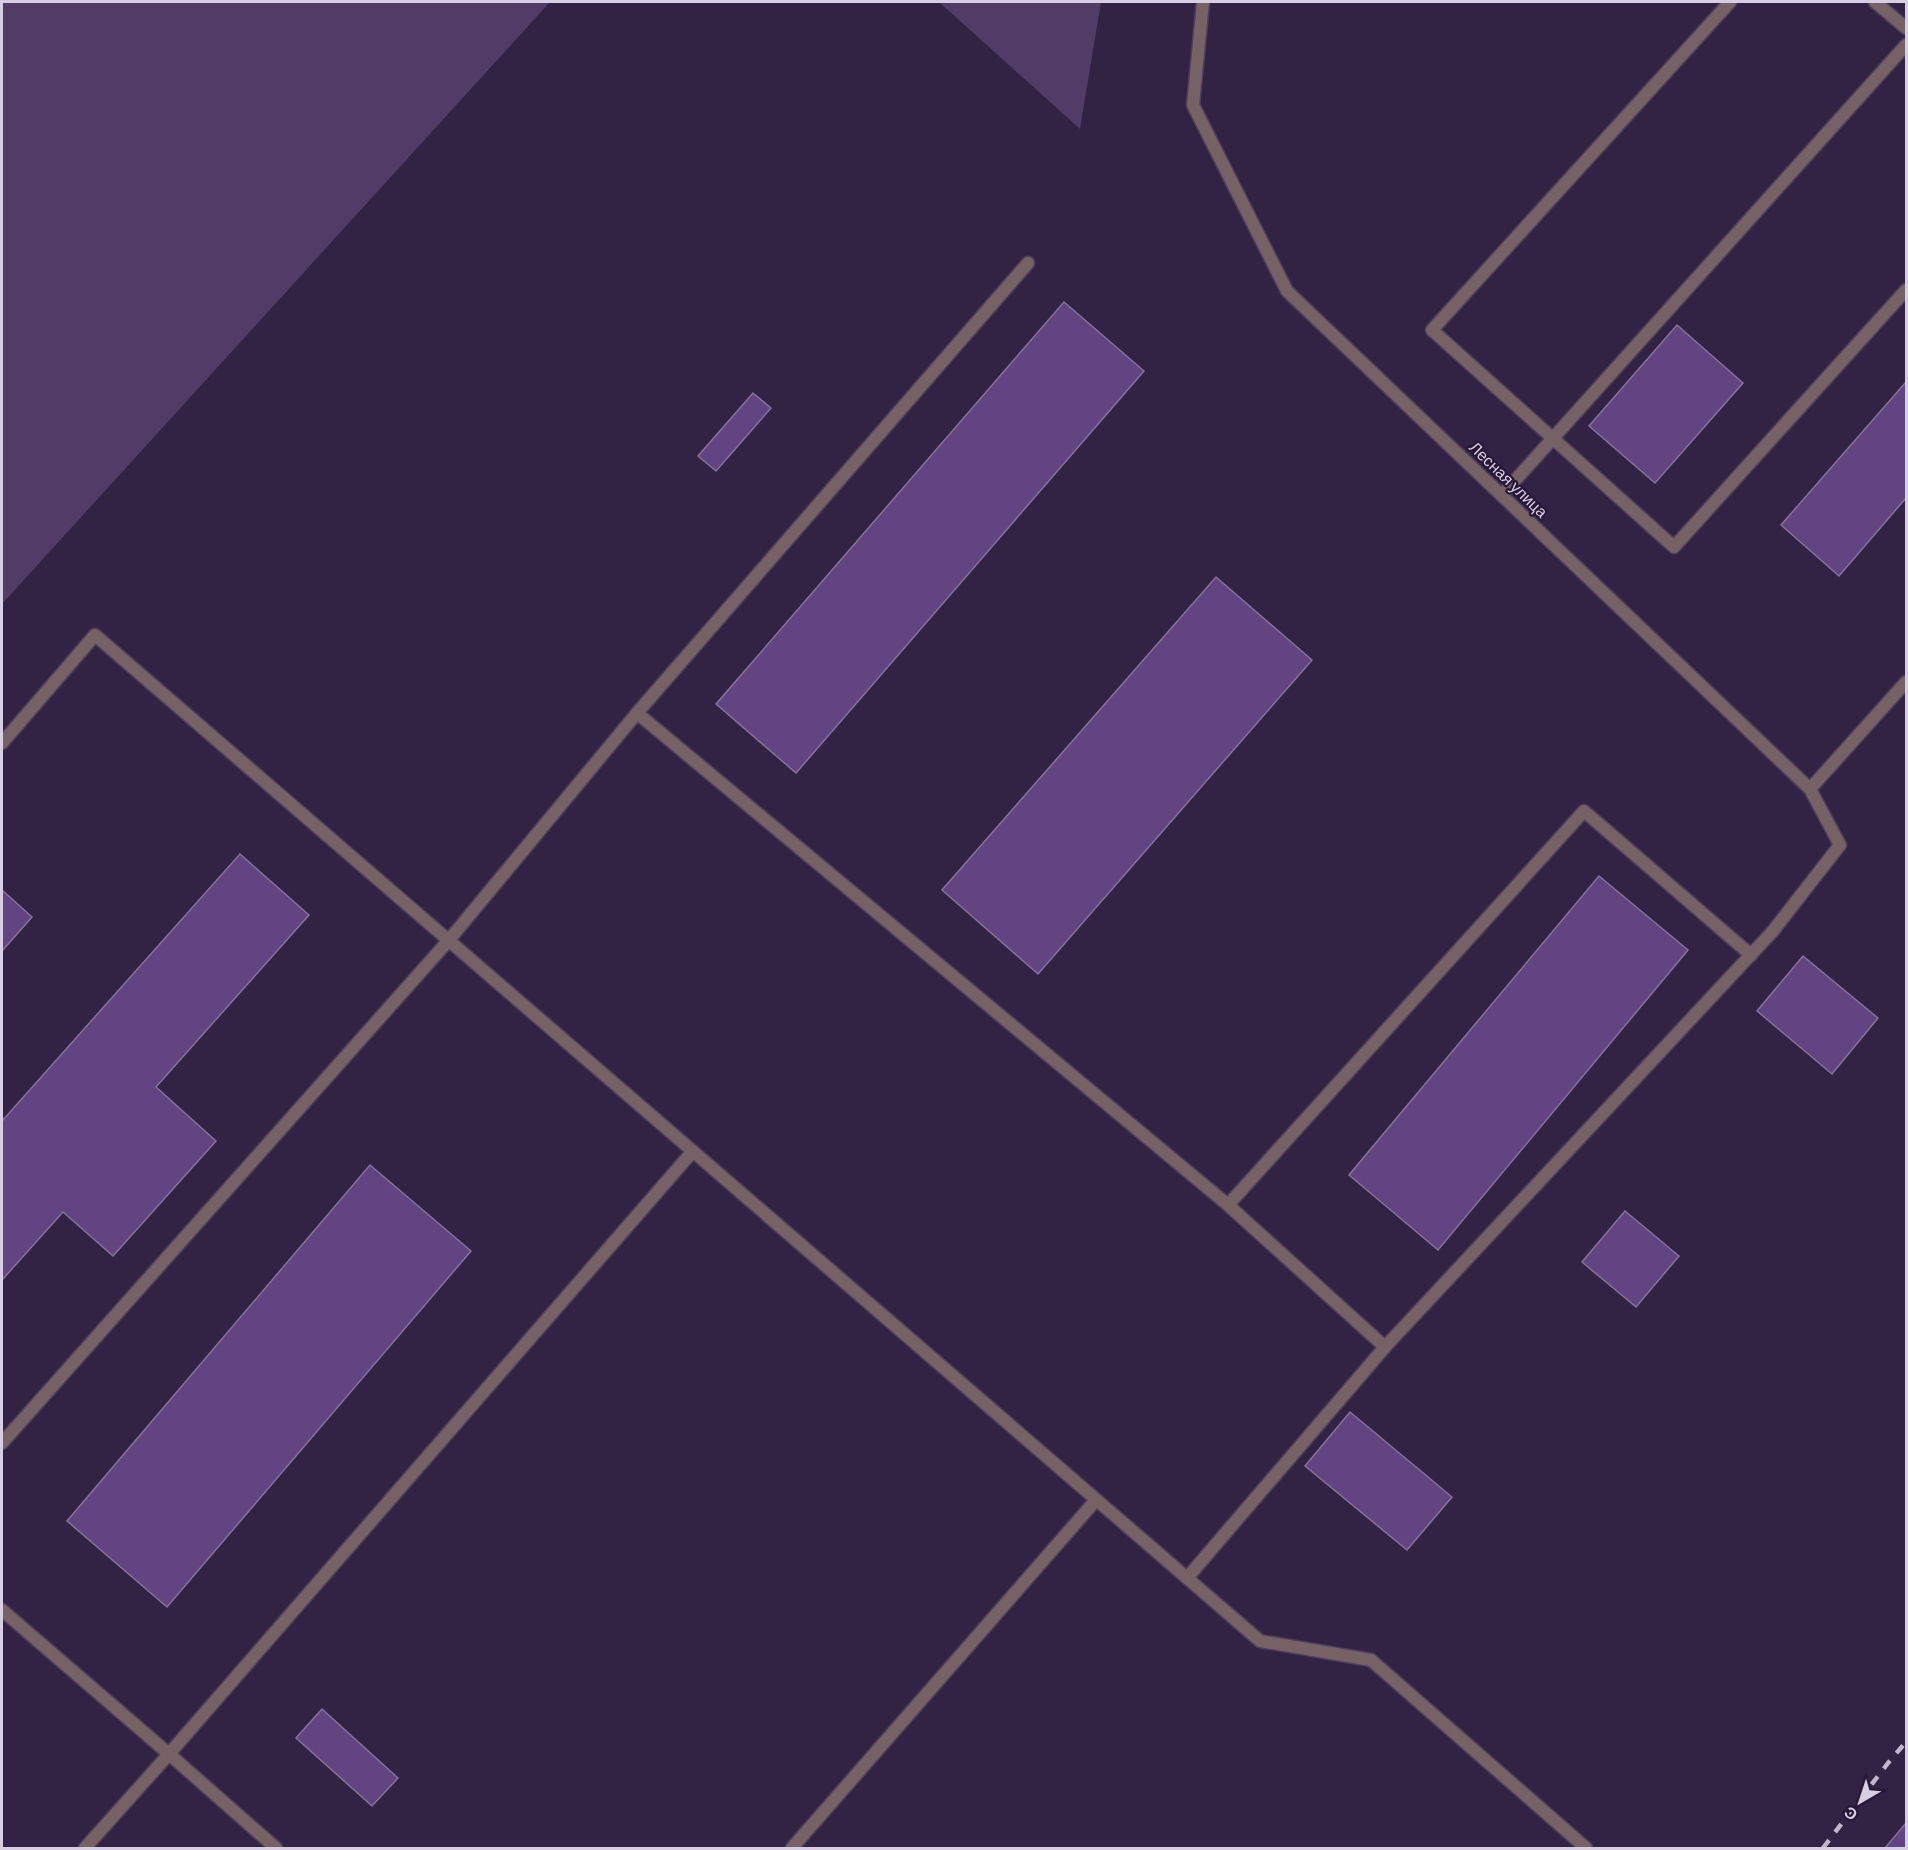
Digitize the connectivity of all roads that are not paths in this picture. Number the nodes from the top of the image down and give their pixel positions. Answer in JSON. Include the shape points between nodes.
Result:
{"nodes":[{"id":1,"x":1203,"y":2,"type":"edge"},
{"id":2,"x":1730,"y":2,"type":"edge"},
{"id":3,"x":1875,"y":2,"type":"edge"},
{"id":4,"x":1906,"y":28,"type":"edge"},
{"id":5,"x":1906,"y":45,"type":"edge"},
{"id":6,"x":1028,"y":263,"type":"dead end"},
{"id":7,"x":1906,"y":290,"type":"edge"},
{"id":8,"x":1554,"y":438,"type":"junction"},
{"id":9,"x":1502,"y":495,"type":"junction"},
{"id":10,"x":1906,"y":682,"type":"edge"},
{"id":11,"x":637,"y":713,"type":"junction"},
{"id":12,"x":2,"y":743,"type":"edge"},
{"id":13,"x":1810,"y":789,"type":"junction"},
{"id":14,"x":449,"y":940,"type":"junction"},
{"id":15,"x":1750,"y":955,"type":"junction"},
{"id":16,"x":693,"y":1151,"type":"junction"},
{"id":17,"x":1228,"y":1205,"type":"junction"},
{"id":18,"x":1385,"y":1347,"type":"junction"},
{"id":19,"x":2,"y":1443,"type":"edge"},
{"id":20,"x":1096,"y":1500,"type":"junction"},
{"id":21,"x":1187,"y":1578,"type":"junction"},
{"id":22,"x":2,"y":1610,"type":"edge"},
{"id":23,"x":169,"y":1754,"type":"junction"},
{"id":24,"x":85,"y":1848,"type":"edge"},
{"id":25,"x":276,"y":1848,"type":"edge"},
{"id":26,"x":792,"y":1848,"type":"edge"},
{"id":27,"x":1586,"y":1848,"type":"edge"}],
"edges":[{"from":1,"to":9,"type":"street","name":"Лесная улица","via":[[1193,105],[1287,291]]},
{"from":2,"to":8,"type":"street","via":[[1432,330]]},
{"from":3,"to":4,"type":"street"},
{"from":5,"to":8,"type":"street"},
{"from":6,"to":11,"type":"street"},
{"from":7,"to":8,"type":"street","via":[[1674,547]]},
{"from":8,"to":9,"type":"street"},
{"from":9,"to":13,"type":"street","name":"Лесная улица"},
{"from":10,"to":13,"type":"street"},
{"from":11,"to":14,"type":"street"},
{"from":11,"to":17,"type":"street"},
{"from":12,"to":14,"type":"street","via":[[95,635]]},
{"from":13,"to":15,"type":"street","name":"Лесная улица","via":[[1840,846]]},
{"from":14,"to":16,"type":"street"},
{"from":14,"to":19,"type":"street"},
{"from":15,"to":17,"type":"street","via":[[1584,811]]},
{"from":15,"to":18,"type":"street"},
{"from":16,"to":20,"type":"street"},
{"from":16,"to":23,"type":"street"},
{"from":17,"to":18,"type":"street"},
{"from":18,"to":21,"type":"street"},
{"from":20,"to":21,"type":"street"},
{"from":20,"to":26,"type":"street"},
{"from":21,"to":27,"type":"street","via":[[1260,1641],[1371,1659]]},
{"from":22,"to":23,"type":"street"},
{"from":23,"to":24,"type":"street"},
{"from":23,"to":25,"type":"street"}]}
